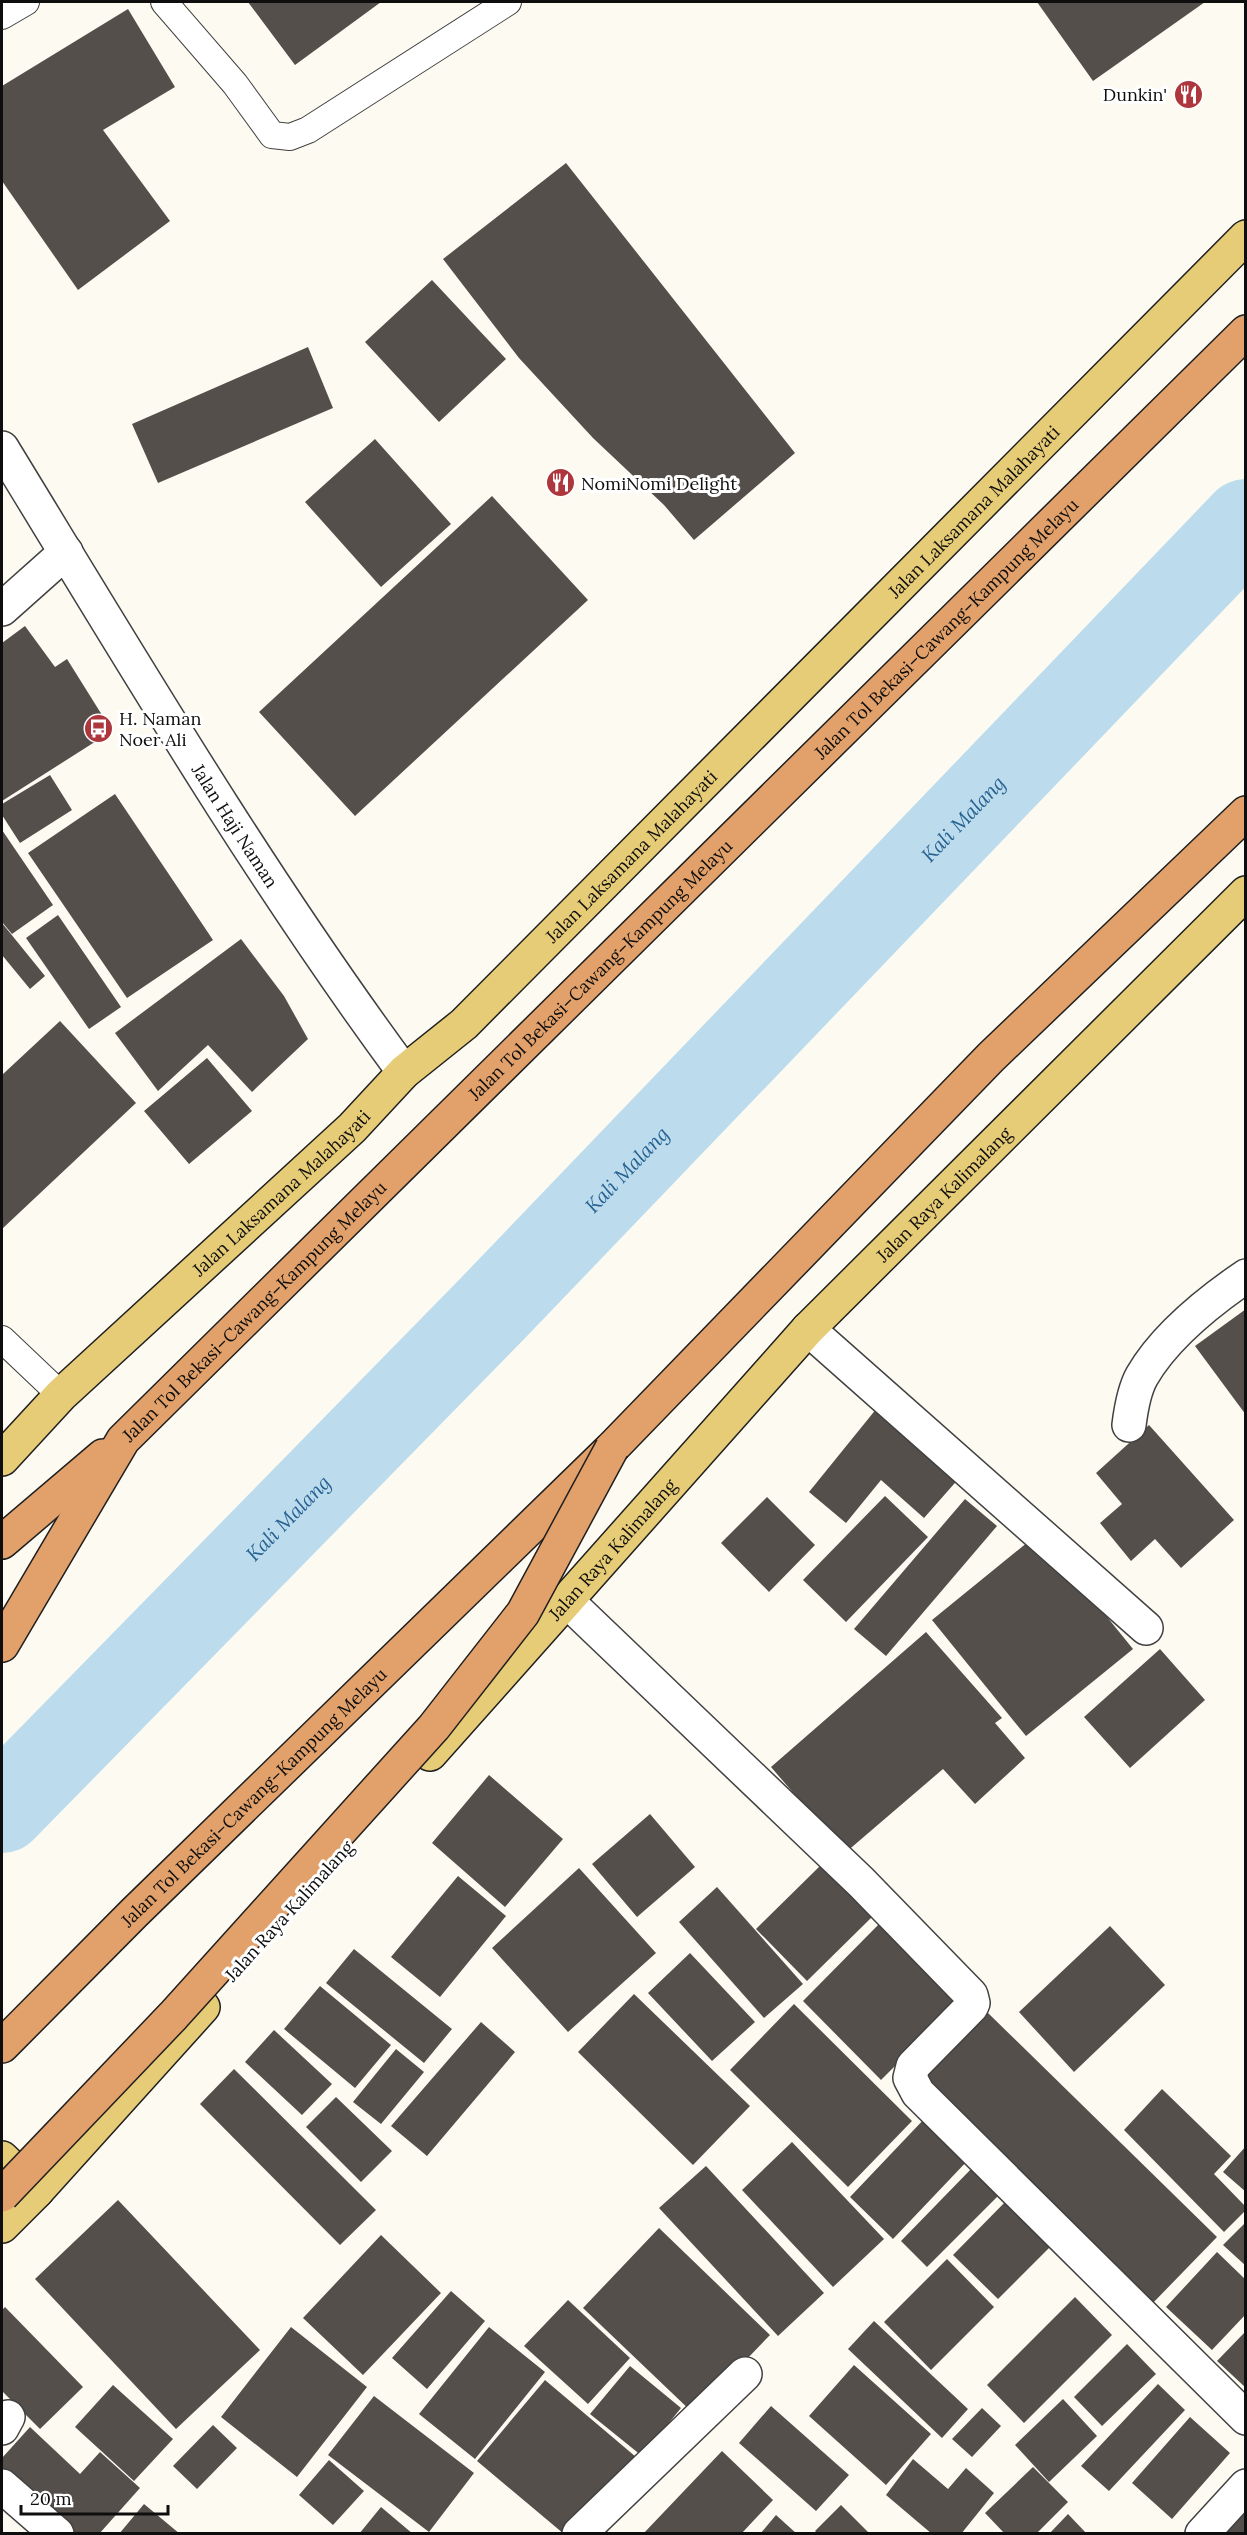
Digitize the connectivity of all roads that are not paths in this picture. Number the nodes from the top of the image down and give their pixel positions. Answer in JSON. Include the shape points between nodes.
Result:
{"nodes":[{"id":1,"x":26,"y":2,"type":"edge"},
{"id":2,"x":164,"y":2,"type":"edge"},
{"id":3,"x":508,"y":2,"type":"edge"},
{"id":4,"x":2,"y":16,"type":"edge"},
{"id":5,"x":1245,"y":237,"type":"edge"},
{"id":6,"x":1245,"y":332,"type":"edge"},
{"id":7,"x":2,"y":448,"type":"edge"},
{"id":8,"x":66,"y":552,"type":"junction"},
{"id":9,"x":2,"y":609,"type":"edge"},
{"id":10,"x":1245,"y":813,"type":"edge"},
{"id":11,"x":1245,"y":892,"type":"edge"},
{"id":12,"x":404,"y":1072,"type":"junction"},
{"id":13,"x":1245,"y":1276,"type":"edge"},
{"id":14,"x":808,"y":1329,"type":"junction"},
{"id":15,"x":2,"y":1339,"type":"edge"},
{"id":16,"x":61,"y":1395,"type":"junction"},
{"id":17,"x":1129,"y":1425,"type":"dead end"},
{"id":18,"x":123,"y":1440,"type":"junction"},
{"id":19,"x":612,"y":1448,"type":"junction"},
{"id":20,"x":2,"y":1459,"type":"edge"},
{"id":21,"x":2,"y":1542,"type":"edge"},
{"id":22,"x":567,"y":1601,"type":"junction"},
{"id":23,"x":1146,"y":1628,"type":"dead end"},
{"id":24,"x":2,"y":1645,"type":"edge"},
{"id":25,"x":2,"y":2046,"type":"edge"},
{"id":26,"x":2,"y":2158,"type":"edge"},
{"id":27,"x":37,"y":2191,"type":"junction"},
{"id":28,"x":2,"y":2195,"type":"edge"},
{"id":29,"x":2,"y":2226,"type":"edge"},
{"id":30,"x":745,"y":2374,"type":"dead end"},
{"id":31,"x":1245,"y":2418,"type":"edge"},
{"id":32,"x":2,"y":2486,"type":"edge"},
{"id":33,"x":1245,"y":2486,"type":"edge"},
{"id":34,"x":57,"y":2534,"type":"edge"},
{"id":35,"x":579,"y":2534,"type":"edge"},
{"id":36,"x":1202,"y":2534,"type":"edge"}],
"edges":[{"from":1,"to":4,"type":"lane"},
{"from":2,"to":3,"type":"lane","via":[[235,84],[272,135],[290,136],[308,130]]},
{"from":5,"to":12,"type":"main road","name":"Jalan Laksamana Malahayati","via":[[464,1024]]},
{"from":6,"to":18,"type":"highway","name":"Jalan Tol Bekasi–Cawang–Kampung Melayu"},
{"from":7,"to":8,"type":"street","name":"Jalan Haji Naman"},
{"from":8,"to":9,"type":"street"},
{"from":8,"to":12,"type":"street","name":"Jalan Haji Naman","via":[[176,734],[350,999]]},
{"from":10,"to":19,"type":"highway","name":"Jalan Tol Bekasi–Cawang–Kampung Melayu","via":[[991,1057]]},
{"from":11,"to":14,"type":"main road","name":"Jalan Raya Kalimalang"},
{"from":12,"to":16,"type":"main road","name":"Jalan Laksamana Malahayati","via":[[352,1128]]},
{"from":13,"to":17,"type":"street","via":[[1164,1346],[1141,1377]]},
{"from":14,"to":22,"type":"main road","name":"Jalan Raya Kalimalang"},
{"from":14,"to":23,"type":"street"},
{"from":15,"to":16,"type":"lane"},
{"from":16,"to":20,"type":"main road","name":"Jalan Laksamana Malahayati"},
{"from":18,"to":21,"type":"highway"},
{"from":18,"to":24,"type":"highway","name":"Jalan Tol Bekasi–Cawang–Kampung Melayu"},
{"from":19,"to":25,"type":"highway","name":"Jalan Tol Bekasi–Cawang–Kampung Melayu"},
{"from":19,"to":28,"type":"highway","bridge":true,"via":[[523,1613],[434,1727],[174,2016]]},
{"from":22,"to":27,"type":"main road","name":"Jalan Raya Kalimalang"},
{"from":22,"to":31,"type":"street","via":[[861,1882],[971,1995],[971,2007],[913,2066],[910,2078],[918,2092]]},
{"from":26,"to":27,"type":"main road"},
{"from":27,"to":29,"type":"main road","name":"Jalan Raya Kalimalang"},
{"from":30,"to":35,"type":"street"},
{"from":32,"to":34,"type":"street"},
{"from":33,"to":36,"type":"street"}]}
